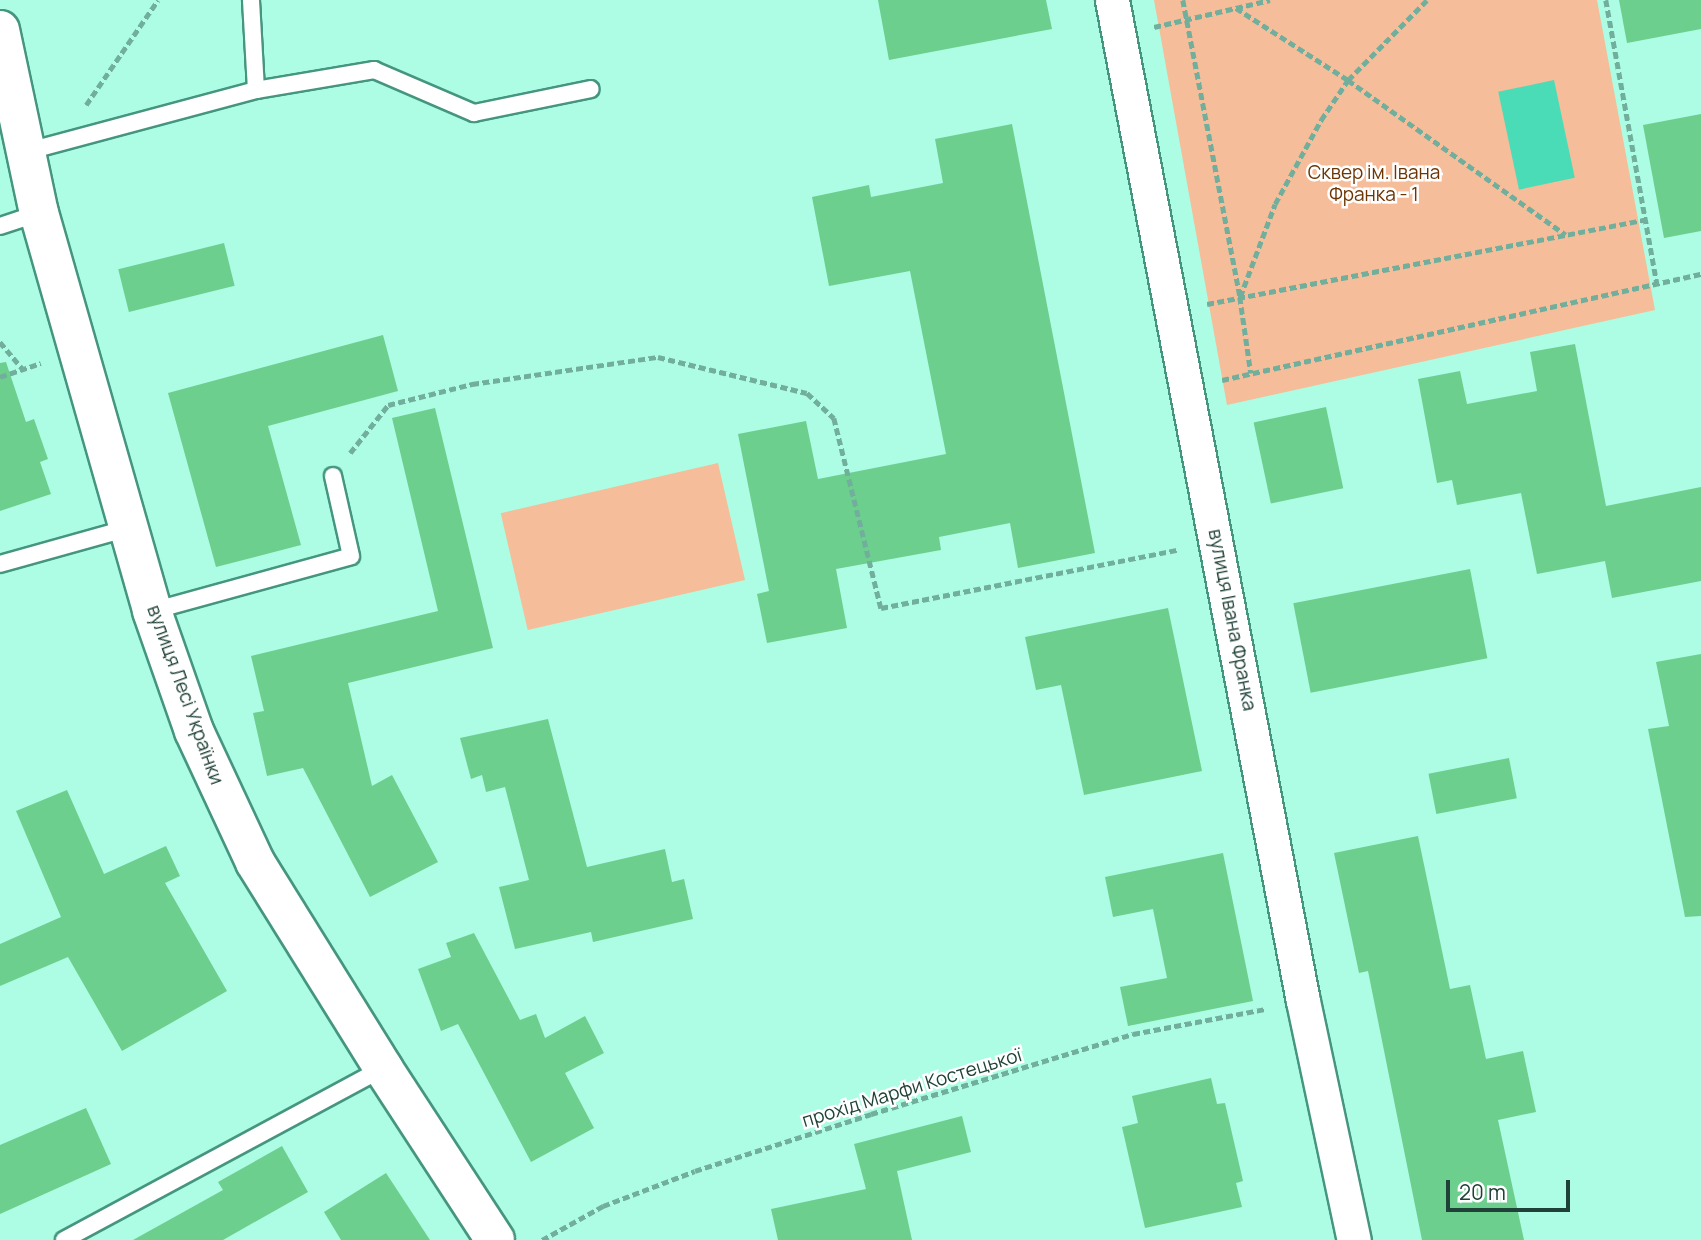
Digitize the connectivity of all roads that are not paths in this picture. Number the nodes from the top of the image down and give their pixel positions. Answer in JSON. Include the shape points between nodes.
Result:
{"nodes":[{"id":1,"x":251,"y":0,"type":"edge"},
{"id":2,"x":1112,"y":0,"type":"edge"},
{"id":3,"x":0,"y":30,"type":"edge"},
{"id":4,"x":591,"y":89,"type":"dead end"},
{"id":5,"x":256,"y":90,"type":"junction"},
{"id":6,"x":42,"y":148,"type":"junction"},
{"id":7,"x":38,"y":213,"type":"junction"},
{"id":8,"x":0,"y":226,"type":"edge"},
{"id":9,"x":332,"y":476,"type":"road end"},
{"id":10,"x":129,"y":528,"type":"junction"},
{"id":11,"x":0,"y":564,"type":"edge"},
{"id":12,"x":152,"y":611,"type":"junction"},
{"id":13,"x":383,"y":1068,"type":"junction"},
{"id":14,"x":64,"y":1240,"type":"edge"},
{"id":15,"x":495,"y":1240,"type":"edge"},
{"id":16,"x":1354,"y":1240,"type":"edge"}],
"edges":[{"from":1,"to":5,"type":"lane"},
{"from":2,"to":16,"type":"street","name":"вулиця Івана Франка"},
{"from":3,"to":6,"type":"street","name":"вулиця Лесі Українки"},
{"from":4,"to":5,"type":"lane","via":[[474,113],[374,70]]},
{"from":5,"to":6,"type":"lane"},
{"from":6,"to":7,"type":"street","name":"вулиця Лесі Українки"},
{"from":7,"to":8,"type":"lane"},
{"from":7,"to":10,"type":"street","name":"вулиця Лесі Українки"},
{"from":9,"to":12,"type":"lane","via":[[351,555]]},
{"from":10,"to":11,"type":"lane"},
{"from":10,"to":12,"type":"street","name":"вулиця Лесі Українки"},
{"from":12,"to":13,"type":"street","name":"вулиця Лесі Українки","via":[[194,731],[255,862]]},
{"from":13,"to":14,"type":"lane"},
{"from":13,"to":15,"type":"street","name":"вулиця Лесі Українки"}]}
